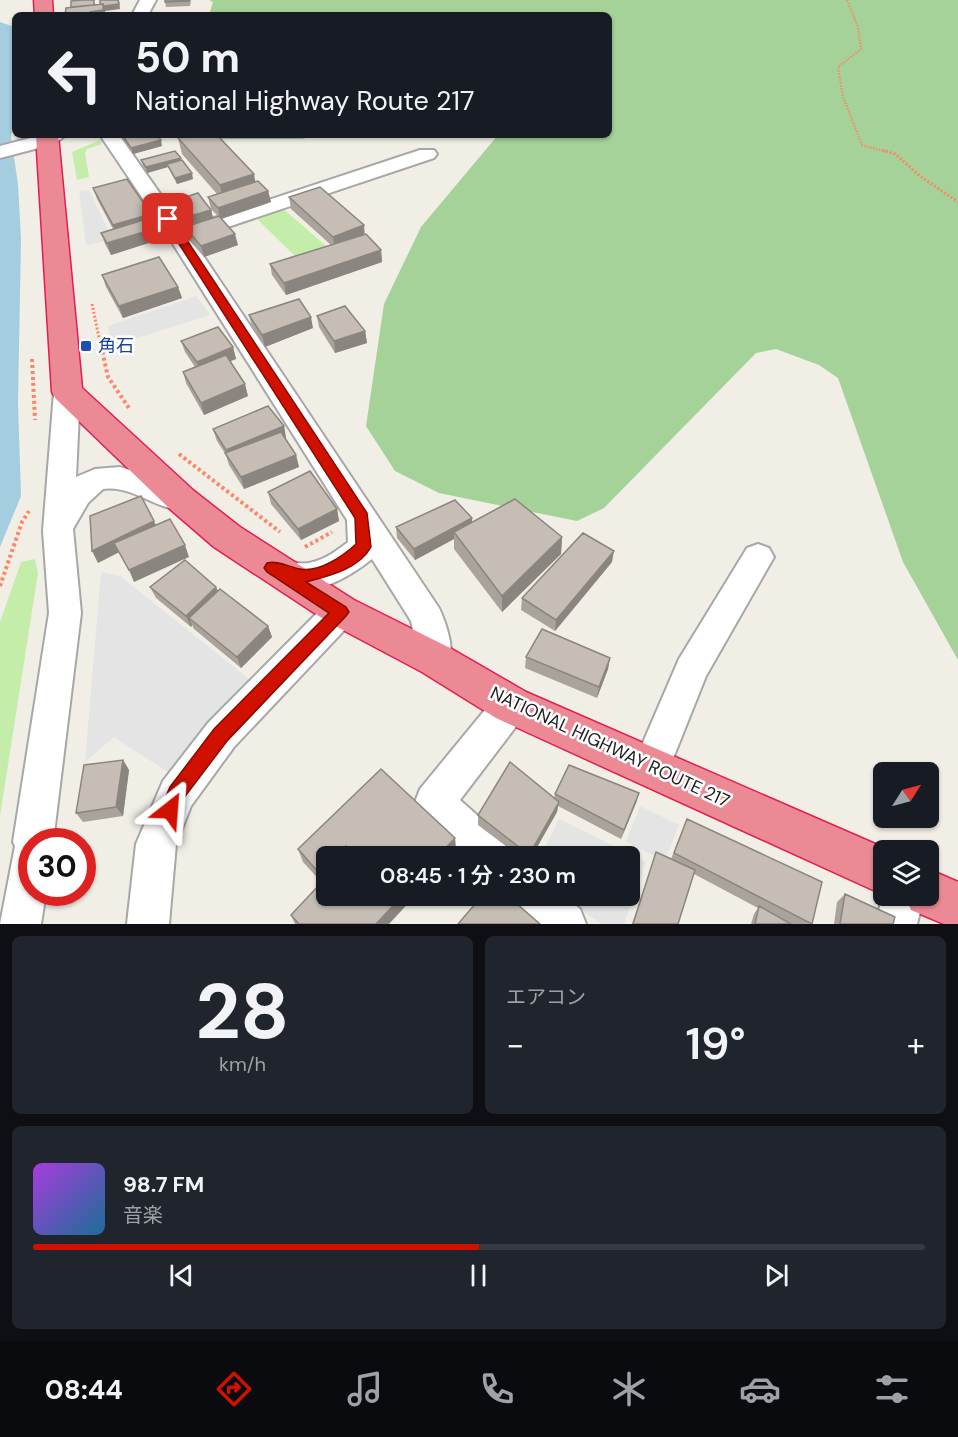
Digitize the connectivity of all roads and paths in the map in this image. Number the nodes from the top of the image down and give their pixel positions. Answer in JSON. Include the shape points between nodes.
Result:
{"nodes":[{"id":1,"x":847,"y":0,"type":"edge"},
{"id":2,"x":111,"y":138,"type":"edge"},
{"id":3,"x":43,"y":139,"type":"edge"},
{"id":4,"x":0,"y":152,"type":"edge"},
{"id":5,"x":427,"y":154,"type":"dead end"},
{"id":6,"x":958,"y":202,"type":"edge"},
{"id":7,"x":180,"y":236,"type":"junction"},
{"id":8,"x":91,"y":300,"type":"dead end"},
{"id":9,"x":67,"y":392,"type":"junction"},
{"id":10,"x":134,"y":413,"type":"dead end"},
{"id":11,"x":173,"y":449,"type":"dead end"},
{"id":12,"x":182,"y":500,"type":"junction"},
{"id":13,"x":32,"y":506,"type":"dead end"},
{"id":14,"x":351,"y":522,"type":"junction"},
{"id":15,"x":58,"y":531,"type":"junction"},
{"id":16,"x":284,"y":535,"type":"dead end"},
{"id":17,"x":302,"y":549,"type":"dead end"},
{"id":18,"x":758,"y":557,"type":"dead end"},
{"id":19,"x":272,"y":568,"type":"junction"},
{"id":20,"x":0,"y":586,"type":"edge"},
{"id":21,"x":341,"y":612,"type":"junction"},
{"id":22,"x":436,"y":660,"type":"junction"},
{"id":23,"x":511,"y":705,"type":"junction"},
{"id":24,"x":651,"y":768,"type":"junction"},
{"id":25,"x":35,"y":828,"type":"edge"},
{"id":26,"x":482,"y":846,"type":"edge"},
{"id":27,"x":873,"y":867,"type":"edge"},
{"id":28,"x":939,"y":897,"type":"edge"},
{"id":29,"x":23,"y":906,"type":"edge"},
{"id":30,"x":545,"y":906,"type":"edge"},
{"id":31,"x":900,"y":906,"type":"edge"},
{"id":32,"x":958,"y":906,"type":"edge"},
{"id":33,"x":20,"y":924,"type":"edge"},
{"id":34,"x":148,"y":924,"type":"edge"},
{"id":35,"x":565,"y":924,"type":"edge"},
{"id":36,"x":896,"y":924,"type":"edge"}],
"edges":[{"from":1,"to":6,"type":"path","via":[[858,27],[861,49],[838,67],[838,82],[862,145],[895,154]]},
{"from":2,"to":7,"type":"street"},
{"from":3,"to":4,"type":"street"},
{"from":3,"to":9,"type":"highway"},
{"from":5,"to":7,"type":"street"},
{"from":7,"to":14,"type":"street"},
{"from":8,"to":10,"type":"path","via":[[108,377]]},
{"from":9,"to":12,"type":"highway","name":"NATIONAL HIGHWAY ROUTE 217"},
{"from":9,"to":15,"type":"street"},
{"from":11,"to":16,"type":"path"},
{"from":12,"to":15,"type":"street","via":[[107,476],[85,486]]},
{"from":12,"to":19,"type":"highway","name":"NATIONAL HIGHWAY ROUTE 217"},
{"from":13,"to":20,"type":"path","via":[[22,522]]},
{"from":14,"to":17,"type":"path"},
{"from":14,"to":19,"type":"street","via":[[364,547],[349,559],[303,576]]},
{"from":14,"to":22,"type":"street","via":[[427,618]]},
{"from":15,"to":25,"type":"street","via":[[65,613]]},
{"from":18,"to":24,"type":"street","via":[[691,670]]},
{"from":19,"to":21,"type":"highway","name":"NATIONAL HIGHWAY ROUTE 217"},
{"from":21,"to":22,"type":"highway","name":"NATIONAL HIGHWAY ROUTE 217"},
{"from":21,"to":34,"type":"street","via":[[221,735],[176,794],[156,844]]},
{"from":22,"to":23,"type":"highway","name":"NATIONAL HIGHWAY ROUTE 217"},
{"from":23,"to":24,"type":"highway","name":"NATIONAL HIGHWAY ROUTE 217"},
{"from":23,"to":26,"type":"street","via":[[434,802]]},
{"from":24,"to":27,"type":"highway","name":"NATIONAL HIGHWAY ROUTE 217"},
{"from":28,"to":32,"type":"highway"},
{"from":29,"to":33,"type":"street"},
{"from":30,"to":35,"type":"street"},
{"from":31,"to":36,"type":"street"}]}
